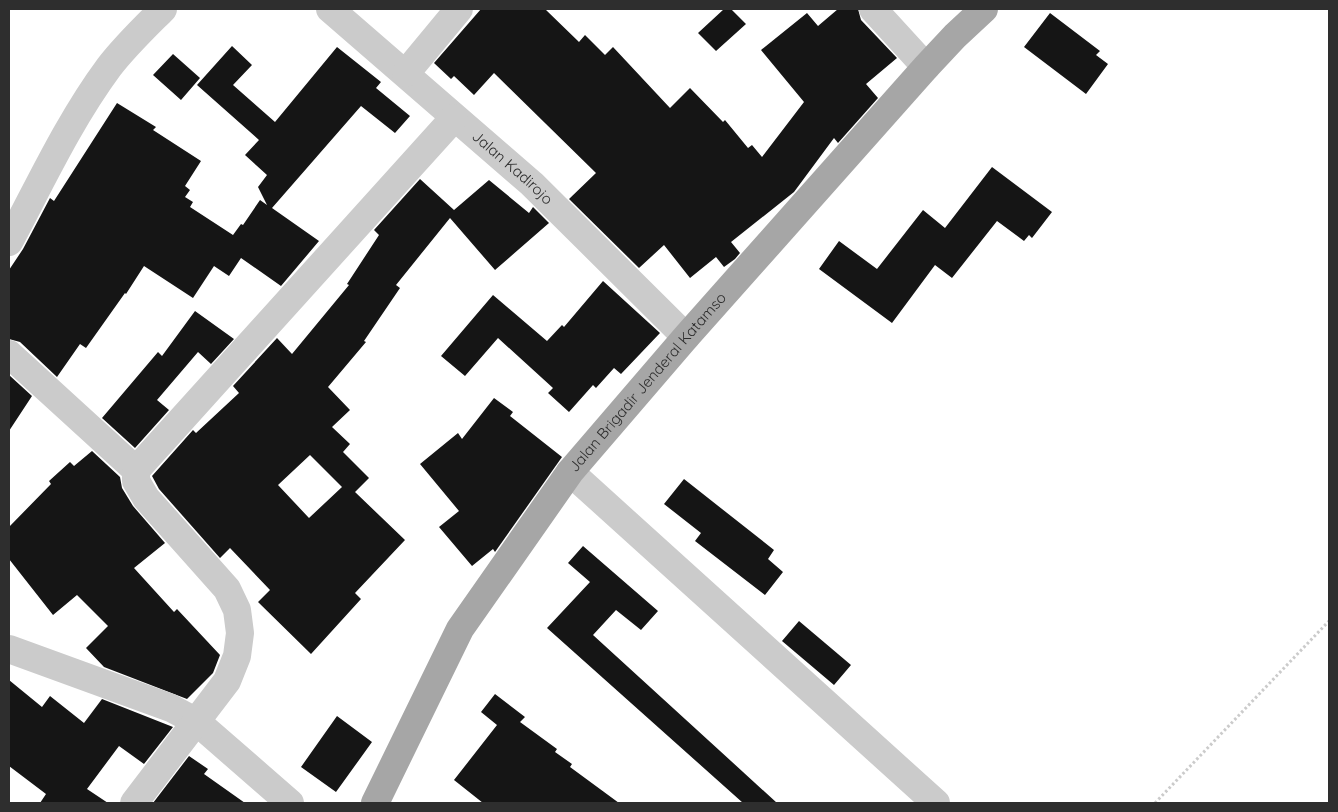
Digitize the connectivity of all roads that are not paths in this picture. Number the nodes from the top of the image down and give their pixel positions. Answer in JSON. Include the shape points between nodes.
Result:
{"nodes":[{"id":1,"x":163,"y":9,"type":"edge"},
{"id":2,"x":330,"y":9,"type":"edge"},
{"id":3,"x":459,"y":9,"type":"edge"},
{"id":4,"x":873,"y":9,"type":"edge"},
{"id":5,"x":984,"y":9,"type":"edge"},
{"id":6,"x":926,"y":67,"type":"junction"},
{"id":7,"x":406,"y":73,"type":"junction"},
{"id":8,"x":454,"y":118,"type":"junction"},
{"id":9,"x":9,"y":242,"type":"edge"},
{"id":10,"x":686,"y":337,"type":"junction"},
{"id":11,"x":9,"y":354,"type":"edge"},
{"id":12,"x":136,"y":470,"type":"junction"},
{"id":13,"x":570,"y":472,"type":"junction"},
{"id":14,"x":9,"y":649,"type":"edge"},
{"id":15,"x":197,"y":722,"type":"junction"},
{"id":16,"x":134,"y":803,"type":"edge"},
{"id":17,"x":290,"y":803,"type":"edge"},
{"id":18,"x":375,"y":803,"type":"edge"},
{"id":19,"x":936,"y":803,"type":"edge"}],
"edges":[{"from":1,"to":9,"type":"street","via":[[108,68]]},
{"from":2,"to":7,"type":"street","name":"Jalan Kadirojo"},
{"from":3,"to":7,"type":"street"},
{"from":4,"to":6,"type":"street"},
{"from":5,"to":6,"type":"main road","name":"Jalan Brigadir Jenderal Katamso"},
{"from":6,"to":10,"type":"main road","name":"Jalan Brigadir Jenderal Katamso"},
{"from":7,"to":8,"type":"street","name":"Jalan Kadirojo"},
{"from":8,"to":10,"type":"street","name":"Jalan Kadirojo","via":[[567,217]]},
{"from":8,"to":12,"type":"street"},
{"from":10,"to":13,"type":"main road","name":"Jalan Brigadir Jenderal Katamso"},
{"from":11,"to":12,"type":"street"},
{"from":12,"to":15,"type":"street","via":[[136,482],[146,498],[227,590],[237,610],[240,633],[237,656],[227,681]]},
{"from":13,"to":18,"type":"main road","name":"Jalan Brigadir Jenderal Katamso","via":[[460,629]]},
{"from":13,"to":19,"type":"street"},
{"from":14,"to":15,"type":"street","via":[[171,708]]},
{"from":15,"to":16,"type":"street"},
{"from":15,"to":17,"type":"street"}]}
